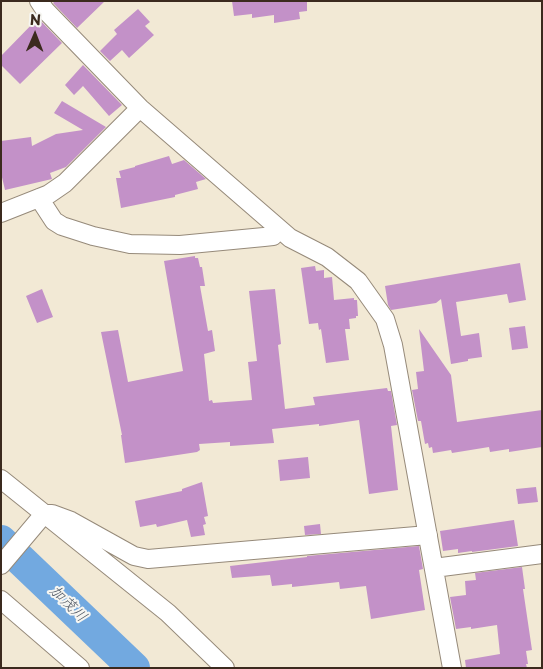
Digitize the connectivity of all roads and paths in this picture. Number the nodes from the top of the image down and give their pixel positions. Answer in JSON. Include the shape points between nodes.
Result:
{"nodes":[{"id":1,"x":39,"y":1,"type":"edge"},
{"id":2,"x":140,"y":108,"type":"junction"},
{"id":3,"x":39,"y":198,"type":"junction"},
{"id":4,"x":1,"y":213,"type":"edge"},
{"id":5,"x":278,"y":228,"type":"junction"},
{"id":6,"x":1,"y":479,"type":"edge"},
{"id":7,"x":44,"y":514,"type":"junction"},
{"id":8,"x":428,"y":535,"type":"junction"},
{"id":9,"x":542,"y":554,"type":"edge"},
{"id":10,"x":1,"y":565,"type":"edge"},
{"id":11,"x":434,"y":568,"type":"junction"},
{"id":12,"x":1,"y":600,"type":"edge"},
{"id":13,"x":80,"y":668,"type":"edge"},
{"id":14,"x":225,"y":668,"type":"edge"},
{"id":15,"x":452,"y":668,"type":"edge"}],
"edges":[{"from":1,"to":2,"type":"street"},
{"from":2,"to":3,"type":"street","via":[[65,183]]},
{"from":2,"to":5,"type":"street"},
{"from":3,"to":4,"type":"street"},
{"from":3,"to":5,"type":"street","via":[[54,221],[62,226],[130,244],[180,245],[274,236]]},
{"from":5,"to":8,"type":"street","via":[[358,280],[385,318],[393,345]]},
{"from":6,"to":7,"type":"street"},
{"from":7,"to":8,"type":"street","via":[[71,521],[134,556],[148,559]]},
{"from":7,"to":10,"type":"street"},
{"from":7,"to":14,"type":"street","via":[[168,613]]},
{"from":8,"to":11,"type":"street"},
{"from":9,"to":11,"type":"street"},
{"from":11,"to":15,"type":"street"},
{"from":12,"to":13,"type":"street"}]}
